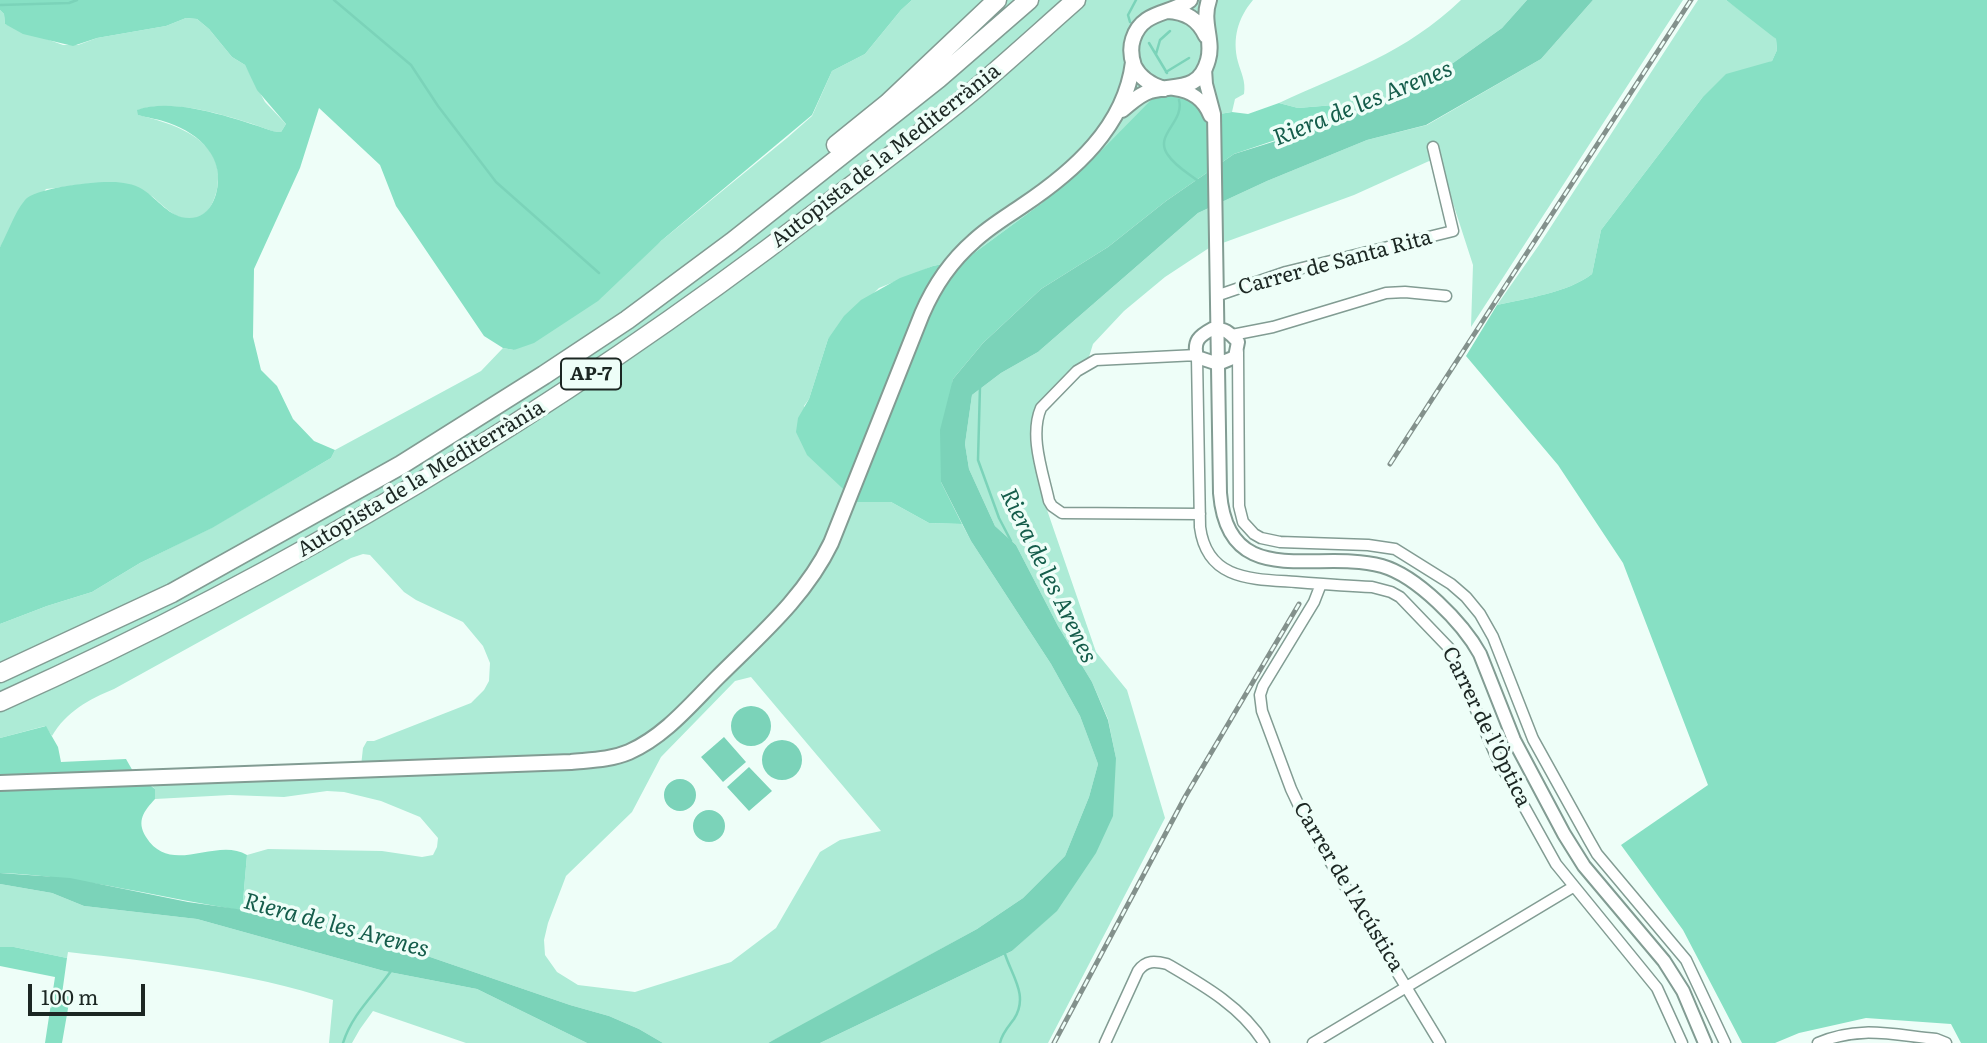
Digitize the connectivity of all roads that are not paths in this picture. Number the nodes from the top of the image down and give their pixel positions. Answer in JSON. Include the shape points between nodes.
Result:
{"nodes":[{"id":1,"x":998,"y":0,"type":"edge"},
{"id":2,"x":1029,"y":0,"type":"edge"},
{"id":3,"x":1076,"y":0,"type":"edge"},
{"id":4,"x":1190,"y":0,"type":"edge"},
{"id":5,"x":1209,"y":0,"type":"edge"},
{"id":6,"x":1166,"y":11,"type":"junction"},
{"id":7,"x":1208,"y":41,"type":"junction"},
{"id":8,"x":1133,"y":62,"type":"junction"},
{"id":9,"x":1205,"y":69,"type":"junction"},
{"id":10,"x":1170,"y":89,"type":"junction"},
{"id":11,"x":1117,"y":115,"type":"junction"},
{"id":12,"x":1214,"y":129,"type":"junction"},
{"id":13,"x":1433,"y":147,"type":"dead end"},
{"id":14,"x":799,"y":187,"type":"junction"},
{"id":15,"x":1216,"y":296,"type":"junction"},
{"id":16,"x":1446,"y":296,"type":"dead end"},
{"id":17,"x":1217,"y":328,"type":"junction"},
{"id":18,"x":1219,"y":353,"type":"junction"},
{"id":19,"x":1200,"y":514,"type":"junction"},
{"id":20,"x":1321,"y":584,"type":"junction"},
{"id":21,"x":0,"y":673,"type":"edge"},
{"id":22,"x":0,"y":702,"type":"edge"},
{"id":23,"x":0,"y":782,"type":"edge"},
{"id":24,"x":1573,"y":887,"type":"junction"},
{"id":25,"x":1406,"y":987,"type":"junction"},
{"id":26,"x":1105,"y":1043,"type":"edge"},
{"id":27,"x":1264,"y":1043,"type":"edge"},
{"id":28,"x":1313,"y":1043,"type":"edge"},
{"id":29,"x":1440,"y":1043,"type":"edge"},
{"id":30,"x":1682,"y":1043,"type":"edge"},
{"id":31,"x":1705,"y":1043,"type":"edge"},
{"id":32,"x":1725,"y":1043,"type":"edge"},
{"id":33,"x":1818,"y":1043,"type":"edge"},
{"id":34,"x":1946,"y":1043,"type":"edge"}],
"edges":[{"from":1,"to":14,"type":"highway","via":[[888,103],[823,156]]},
{"from":2,"to":14,"type":"highway","name":"Autopista de la Mediterrània","number":"AP-7","via":[[938,79]]},
{"from":3,"to":22,"type":"highway","name":"Autopista de la Mediterrània","number":"AP-7","via":[[973,90],[766,252],[520,421],[388,503],[237,587]]},
{"from":4,"to":6,"type":"main road"},
{"from":5,"to":7,"type":"main road","via":[[1205,14]]},
{"from":6,"to":7,"type":"main road","via":[[1194,19]]},
{"from":6,"to":8,"type":"main road","via":[[1139,27],[1131,47]]},
{"from":7,"to":9,"type":"main road"},
{"from":8,"to":10,"type":"main road","via":[[1145,80]]},
{"from":8,"to":11,"type":"main road","via":[[1127,94]]},
{"from":9,"to":10,"type":"main road","via":[[1194,81]]},
{"from":9,"to":12,"type":"street"},
{"from":10,"to":11,"type":"main road","via":[[1143,94]]},
{"from":10,"to":12,"type":"street","via":[[1189,92],[1203,102]]},
{"from":11,"to":23,"type":"main road","via":[[1069,171],[976,239],[945,271],[922,314],[817,569],[755,642],[671,724],[645,743],[618,756],[571,762]]},
{"from":12,"to":15,"type":"street"},
{"from":13,"to":15,"type":"street","name":"Carrer de Santa Rita","via":[[1453,231],[1286,272]]},
{"from":14,"to":21,"type":"highway","name":"Autopista de la Mediterrània","number":"AP-7","via":[[626,320],[449,436],[172,593]]},
{"from":15,"to":17,"type":"street"},
{"from":16,"to":18,"type":"street","via":[[1386,293],[1251,332]]},
{"from":17,"to":18,"type":"street"},
{"from":17,"to":18,"type":"street","via":[[1223,329]]},
{"from":17,"to":18,"type":"street","via":[[1199,336],[1195,346]]},
{"from":18,"to":19,"type":"street","name":"Carrer de l'Òptica","via":[[1199,372]]},
{"from":18,"to":19,"type":"street","via":[[1106,358],[1091,363],[1077,371],[1038,415],[1037,445],[1049,500],[1062,513]]},
{"from":18,"to":31,"type":"street","via":[[1221,504],[1235,541],[1254,555],[1270,559],[1365,563],[1391,569],[1414,583],[1454,620],[1475,644],[1514,740],[1564,834],[1584,866],[1664,961],[1683,991]]},
{"from":18,"to":32,"type":"street","via":[[1235,371],[1237,382],[1243,522],[1254,534],[1271,541],[1395,550],[1451,584],[1473,604],[1498,648],[1533,739],[1589,840],[1686,960]]},
{"from":19,"to":20,"type":"street","name":"Carrer de l'Òptica","via":[[1205,546],[1231,573]]},
{"from":20,"to":24,"type":"street","name":"Carrer de l'Òptica","via":[[1391,592],[1442,639],[1456,658],[1496,756]]},
{"from":20,"to":25,"type":"street","name":"Carrer de l'Acústica","via":[[1263,686],[1259,704],[1299,808]]},
{"from":24,"to":25,"type":"street"},
{"from":24,"to":30,"type":"street","name":"Carrer de l'Òptica","via":[[1657,988]]},
{"from":25,"to":28,"type":"street"},
{"from":25,"to":29,"type":"street","name":"Carrer de l'Acústica"},
{"from":26,"to":27,"type":"street","via":[[1138,971],[1149,962],[1167,964],[1231,1005]]},
{"from":33,"to":34,"type":"street","via":[[1855,1031]]}]}
